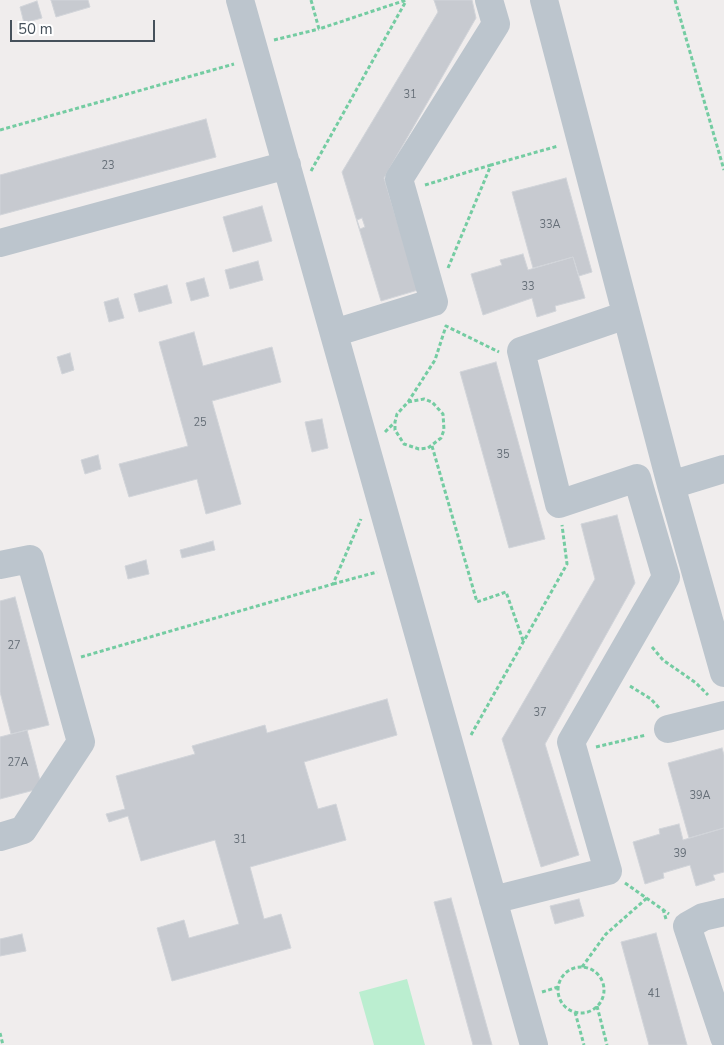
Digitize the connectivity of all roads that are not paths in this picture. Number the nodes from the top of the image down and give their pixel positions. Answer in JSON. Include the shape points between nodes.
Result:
{"nodes":[{"id":1,"x":240,"y":0,"type":"edge"},
{"id":2,"x":490,"y":0,"type":"edge"},
{"id":3,"x":544,"y":0,"type":"edge"},
{"id":4,"x":298,"y":170,"type":"junction"},
{"id":5,"x":0,"y":243,"type":"edge"},
{"id":6,"x":626,"y":315,"type":"junction"},
{"id":7,"x":334,"y":333,"type":"junction"},
{"id":8,"x":724,"y":469,"type":"edge"},
{"id":9,"x":668,"y":476,"type":"junction"},
{"id":10,"x":638,"y":478,"type":"junction"},
{"id":11,"x":0,"y":565,"type":"edge"},
{"id":12,"x":724,"y":672,"type":"edge"},
{"id":13,"x":722,"y":715,"type":"edge"},
{"id":14,"x":668,"y":730,"type":"road end"},
{"id":15,"x":0,"y":837,"type":"edge"},
{"id":16,"x":493,"y":900,"type":"junction"},
{"id":17,"x":724,"y":912,"type":"edge"},
{"id":18,"x":724,"y":1037,"type":"edge"},
{"id":19,"x":534,"y":1045,"type":"edge"}],
"edges":[{"from":1,"to":4,"type":"street","via":[[264,49]]},
{"from":2,"to":7,"type":"street","via":[[496,24],[399,179],[440,314]]},
{"from":3,"to":6,"type":"street"},
{"from":4,"to":5,"type":"street"},
{"from":4,"to":7,"type":"street"},
{"from":6,"to":9,"type":"street"},
{"from":6,"to":10,"type":"street","via":[[521,351],[559,504]]},
{"from":7,"to":16,"type":"street"},
{"from":8,"to":9,"type":"street"},
{"from":9,"to":10,"type":"street"},
{"from":9,"to":12,"type":"street"},
{"from":10,"to":16,"type":"street","via":[[666,577],[572,742],[608,871]]},
{"from":11,"to":15,"type":"street","via":[[30,559],[81,742],[22,830]]},
{"from":13,"to":14,"type":"street"},
{"from":16,"to":19,"type":"street"},
{"from":17,"to":18,"type":"street","via":[[703,917],[688,926]]}]}
